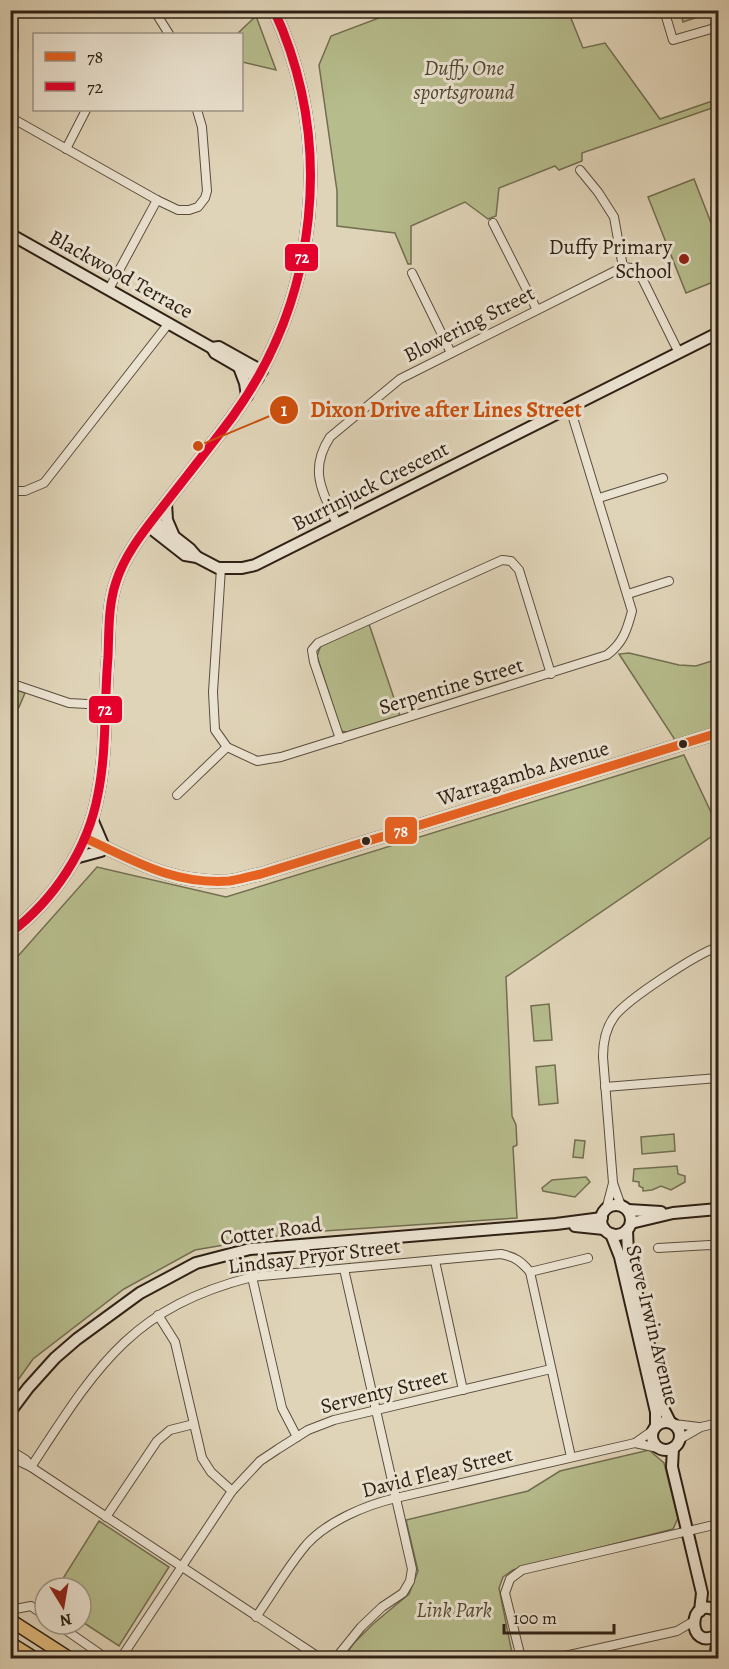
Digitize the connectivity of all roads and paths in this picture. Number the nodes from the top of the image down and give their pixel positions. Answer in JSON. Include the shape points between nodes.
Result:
{"nodes":[{"id":1,"x":13,"y":10,"type":"edge"},
{"id":2,"x":154,"y":10,"type":"edge"},
{"id":3,"x":274,"y":10,"type":"edge"},
{"id":4,"x":664,"y":10,"type":"edge"},
{"id":5,"x":718,"y":27,"type":"edge"},
{"id":6,"x":168,"y":33,"type":"edge"},
{"id":7,"x":10,"y":61,"type":"edge"},
{"id":8,"x":85,"y":111,"type":"edge"},
{"id":9,"x":197,"y":111,"type":"edge"},
{"id":10,"x":10,"y":117,"type":"edge"},
{"id":11,"x":66,"y":149,"type":"junction"},
{"id":12,"x":580,"y":170,"type":"dead end"},
{"id":13,"x":157,"y":200,"type":"junction"},
{"id":14,"x":493,"y":222,"type":"dead end"},
{"id":15,"x":10,"y":234,"type":"edge"},
{"id":16,"x":623,"y":267,"type":"junction"},
{"id":17,"x":412,"y":273,"type":"dead end"},
{"id":18,"x":109,"y":289,"type":"junction"},
{"id":19,"x":537,"y":310,"type":"junction"},
{"id":20,"x":169,"y":323,"type":"junction"},
{"id":21,"x":718,"y":333,"type":"edge"},
{"id":22,"x":273,"y":350,"type":"junction"},
{"id":23,"x":451,"y":353,"type":"junction"},
{"id":24,"x":679,"y":353,"type":"junction"},
{"id":25,"x":240,"y":363,"type":"junction"},
{"id":26,"x":260,"y":375,"type":"junction"},
{"id":27,"x":246,"y":396,"type":"junction"},
{"id":28,"x":570,"y":408,"type":"junction"},
{"id":29,"x":663,"y":478,"type":"dead end"},
{"id":30,"x":10,"y":490,"type":"edge"},
{"id":31,"x":599,"y":498,"type":"junction"},
{"id":32,"x":166,"y":502,"type":"junction"},
{"id":33,"x":150,"y":523,"type":"junction"},
{"id":34,"x":337,"y":525,"type":"junction"},
{"id":35,"x":171,"y":539,"type":"junction"},
{"id":36,"x":135,"y":544,"type":"junction"},
{"id":37,"x":221,"y":568,"type":"junction"},
{"id":38,"x":669,"y":581,"type":"dead end"},
{"id":39,"x":628,"y":594,"type":"junction"},
{"id":40,"x":551,"y":674,"type":"junction"},
{"id":41,"x":10,"y":683,"type":"edge"},
{"id":42,"x":104,"y":705,"type":"junction"},
{"id":43,"x":718,"y":733,"type":"edge"},
{"id":44,"x":340,"y":739,"type":"junction"},
{"id":45,"x":227,"y":747,"type":"junction"},
{"id":46,"x":177,"y":795,"type":"dead end"},
{"id":47,"x":92,"y":819,"type":"junction"},
{"id":48,"x":84,"y":840,"type":"junction"},
{"id":49,"x":103,"y":849,"type":"junction"},
{"id":50,"x":75,"y":858,"type":"junction"},
{"id":51,"x":10,"y":933,"type":"edge"},
{"id":52,"x":718,"y":947,"type":"edge"},
{"id":53,"x":718,"y":1078,"type":"edge"},
{"id":54,"x":605,"y":1087,"type":"junction"},
{"id":55,"x":613,"y":1183,"type":"junction"},
{"id":56,"x":624,"y":1208,"type":"junction"},
{"id":57,"x":718,"y":1209,"type":"edge"},
{"id":58,"x":673,"y":1213,"type":"junction"},
{"id":59,"x":604,"y":1214,"type":"junction"},
{"id":60,"x":556,"y":1224,"type":"junction"},
{"id":61,"x":629,"y":1227,"type":"junction"},
{"id":62,"x":607,"y":1231,"type":"junction"},
{"id":63,"x":658,"y":1248,"type":"dead end"},
{"id":64,"x":718,"y":1248,"type":"edge"},
{"id":65,"x":588,"y":1258,"type":"dead end"},
{"id":66,"x":435,"y":1261,"type":"junction"},
{"id":67,"x":344,"y":1269,"type":"junction"},
{"id":68,"x":530,"y":1272,"type":"junction"},
{"id":69,"x":252,"y":1277,"type":"junction"},
{"id":70,"x":158,"y":1315,"type":"junction"},
{"id":71,"x":551,"y":1369,"type":"junction"},
{"id":72,"x":463,"y":1390,"type":"junction"},
{"id":73,"x":376,"y":1410,"type":"junction"},
{"id":74,"x":10,"y":1412,"type":"edge"},
{"id":75,"x":672,"y":1423,"type":"junction"},
{"id":76,"x":718,"y":1423,"type":"edge"},
{"id":77,"x":194,"y":1424,"type":"junction"},
{"id":78,"x":701,"y":1427,"type":"junction"},
{"id":79,"x":654,"y":1428,"type":"junction"},
{"id":80,"x":297,"y":1437,"type":"junction"},
{"id":81,"x":635,"y":1443,"type":"junction"},
{"id":82,"x":668,"y":1446,"type":"junction"},
{"id":83,"x":10,"y":1450,"type":"edge"},
{"id":84,"x":10,"y":1457,"type":"edge"},
{"id":85,"x":571,"y":1457,"type":"junction"},
{"id":86,"x":32,"y":1467,"type":"junction"},
{"id":87,"x":232,"y":1491,"type":"junction"},
{"id":88,"x":396,"y":1498,"type":"junction"},
{"id":89,"x":106,"y":1517,"type":"junction"},
{"id":90,"x":718,"y":1524,"type":"edge"},
{"id":91,"x":687,"y":1532,"type":"junction"},
{"id":92,"x":182,"y":1567,"type":"junction"},
{"id":93,"x":702,"y":1593,"type":"junction"},
{"id":94,"x":33,"y":1607,"type":"edge"},
{"id":95,"x":10,"y":1610,"type":"edge"},
{"id":96,"x":715,"y":1610,"type":"edge"},
{"id":97,"x":700,"y":1611,"type":"junction"},
{"id":98,"x":256,"y":1617,"type":"junction"},
{"id":99,"x":10,"y":1620,"type":"edge"},
{"id":100,"x":694,"y":1621,"type":"junction"},
{"id":101,"x":678,"y":1631,"type":"junction"},
{"id":102,"x":718,"y":1634,"type":"edge"},
{"id":103,"x":74,"y":1636,"type":"edge"},
{"id":104,"x":702,"y":1636,"type":"junction"},
{"id":105,"x":10,"y":1643,"type":"edge"},
{"id":106,"x":716,"y":1655,"type":"edge"},
{"id":107,"x":34,"y":1659,"type":"edge"},
{"id":108,"x":69,"y":1659,"type":"edge"},
{"id":109,"x":106,"y":1659,"type":"edge"},
{"id":110,"x":121,"y":1659,"type":"edge"},
{"id":111,"x":320,"y":1659,"type":"edge"},
{"id":112,"x":336,"y":1659,"type":"edge"},
{"id":113,"x":520,"y":1659,"type":"edge"},
{"id":114,"x":556,"y":1659,"type":"edge"}],
"edges":[{"from":1,"to":7,"type":"street","via":[[14,47]]},
{"from":2,"to":6,"type":"street"},
{"from":3,"to":22,"type":"main road","via":[[284,31],[304,103],[311,187],[302,261]]},
{"from":4,"to":5,"type":"street","via":[[673,40]]},
{"from":8,"to":11,"type":"street"},
{"from":9,"to":13,"type":"street","via":[[205,158],[205,198],[195,209],[184,211]]},
{"from":10,"to":11,"type":"street"},
{"from":11,"to":13,"type":"street"},
{"from":12,"to":16,"type":"street","via":[[614,217]]},
{"from":13,"to":18,"type":"street"},
{"from":14,"to":19,"type":"street"},
{"from":15,"to":18,"type":"main road","name":"Blackwood Terrace"},
{"from":16,"to":19,"type":"street","name":"Blowering Street"},
{"from":16,"to":24,"type":"street","via":[[639,272]]},
{"from":17,"to":23,"type":"street"},
{"from":18,"to":20,"type":"main road","name":"Blackwood Terrace"},
{"from":19,"to":23,"type":"street","name":"Blowering Street"},
{"from":20,"to":25,"type":"main road","name":"Blackwood Terrace","via":[[212,348],[219,347]]},
{"from":20,"to":30,"type":"street","via":[[44,483],[26,491]]},
{"from":21,"to":24,"type":"main road","name":"Burrinjuck Crescent"},
{"from":22,"to":25,"type":"main road"},
{"from":22,"to":26,"type":"main road"},
{"from":23,"to":34,"type":"street","name":"Blowering Street","via":[[400,379],[330,437],[322,450],[318,480]]},
{"from":24,"to":28,"type":"main road","name":"Burrinjuck Crescent"},
{"from":25,"to":26,"type":"main road","name":"Blackwood Terrace"},
{"from":25,"to":27,"type":"main road"},
{"from":26,"to":27,"type":"main road"},
{"from":27,"to":32,"type":"main road"},
{"from":28,"to":31,"type":"street","name":"Serpentine Street"},
{"from":28,"to":34,"type":"main road","name":"Burrinjuck Crescent"},
{"from":29,"to":31,"type":"street"},
{"from":31,"to":39,"type":"street","name":"Serpentine Street"},
{"from":32,"to":33,"type":"main road"},
{"from":32,"to":35,"type":"main road"},
{"from":33,"to":35,"type":"main road","name":"Burrinjuck Crescent"},
{"from":33,"to":36,"type":"main road"},
{"from":34,"to":37,"type":"main road","name":"Burrinjuck Crescent","via":[[255,565]]},
{"from":35,"to":36,"type":"main road"},
{"from":35,"to":37,"type":"main road","name":"Burrinjuck Crescent","via":[[186,555]]},
{"from":36,"to":42,"type":"main road","via":[[119,574],[110,603]]},
{"from":37,"to":45,"type":"street","via":[[213,692],[215,730]]},
{"from":38,"to":39,"type":"street"},
{"from":39,"to":40,"type":"street","name":"Serpentine Street","via":[[632,611],[627,633],[617,647],[607,655]]},
{"from":40,"to":44,"type":"street","name":"Serpentine Street"},
{"from":40,"to":44,"type":"street","via":[[519,570],[511,561],[502,560],[318,643],[312,650],[314,662]]},
{"from":41,"to":42,"type":"street","via":[[69,703]]},
{"from":42,"to":47,"type":"main road","via":[[100,780]]},
{"from":43,"to":49,"type":"main road","name":"Warragamba Avenue","via":[[231,881],[173,877]]},
{"from":44,"to":45,"type":"street","name":"Serpentine Street","via":[[257,761]]},
{"from":45,"to":46,"type":"street"},
{"from":47,"to":48,"type":"main road"},
{"from":47,"to":49,"type":"main road"},
{"from":48,"to":49,"type":"main road","name":"Warragamba Avenue"},
{"from":48,"to":50,"type":"main road"},
{"from":49,"to":50,"type":"main road"},
{"from":50,"to":51,"type":"main road","via":[[48,898]]},
{"from":52,"to":54,"type":"street","via":[[697,956],[620,1010],[610,1023],[603,1047]]},
{"from":53,"to":54,"type":"street"},
{"from":54,"to":55,"type":"street"},
{"from":55,"to":56,"type":"street"},
{"from":55,"to":59,"type":"street"},
{"from":56,"to":58,"type":"main road"},
{"from":56,"to":59,"type":"main road","via":[[613,1205]]},
{"from":56,"to":61,"type":"main road"},
{"from":57,"to":58,"type":"main road"},
{"from":58,"to":61,"type":"main road"},
{"from":59,"to":60,"type":"main road","name":"Cotter Road"},
{"from":59,"to":62,"type":"main road"},
{"from":60,"to":62,"type":"main road","name":"Cotter Road"},
{"from":60,"to":74,"type":"main road","name":"Cotter Road","via":[[250,1249],[196,1263],[140,1293],[77,1339],[55,1358]]},
{"from":61,"to":62,"type":"main road","via":[[619,1235]]},
{"from":61,"to":75,"type":"main road","name":"Steve Irwin Avenue","via":[[628,1255],[664,1410]]},
{"from":62,"to":79,"type":"main road","name":"Steve Irwin Avenue","via":[[620,1257],[656,1412]]},
{"from":63,"to":64,"type":"street"},
{"from":65,"to":68,"type":"street"},
{"from":66,"to":67,"type":"street","name":"Lindsay Pryor Street"},
{"from":66,"to":68,"type":"street","name":"Lindsay Pryor Street","via":[[501,1254],[514,1256]]},
{"from":66,"to":72,"type":"street"},
{"from":67,"to":69,"type":"street","name":"Lindsay Pryor Street"},
{"from":67,"to":73,"type":"street"},
{"from":68,"to":71,"type":"street"},
{"from":69,"to":70,"type":"street","name":"Lindsay Pryor Street","via":[[190,1297]]},
{"from":69,"to":80,"type":"street","via":[[282,1408]]},
{"from":70,"to":77,"type":"street","via":[[176,1342]]},
{"from":70,"to":86,"type":"street","name":"Lindsay Pryor Street","via":[[131,1334],[90,1378]]},
{"from":71,"to":72,"type":"street","name":"Serventy Street"},
{"from":71,"to":85,"type":"street"},
{"from":72,"to":73,"type":"street","name":"Serventy Street"},
{"from":73,"to":80,"type":"street","name":"Serventy Street","via":[[334,1420]]},
{"from":73,"to":88,"type":"street"},
{"from":75,"to":78,"type":"street"},
{"from":75,"to":79,"type":"main road","via":[[660,1423]]},
{"from":75,"to":82,"type":"main road","via":[[679,1431]]},
{"from":76,"to":78,"type":"street"},
{"from":77,"to":87,"type":"street","via":[[202,1458]]},
{"from":77,"to":89,"type":"street","via":[[170,1430],[157,1441]]},
{"from":78,"to":82,"type":"street"},
{"from":79,"to":81,"type":"street","name":"David Fleay Street"},
{"from":79,"to":82,"type":"main road","via":[[652,1440]]},
{"from":80,"to":87,"type":"street","name":"Serventy Street","via":[[260,1461]]},
{"from":81,"to":82,"type":"street","name":"David Fleay Street"},
{"from":81,"to":85,"type":"street","name":"David Fleay Street"},
{"from":82,"to":91,"type":"main road"},
{"from":83,"to":86,"type":"street"},
{"from":84,"to":86,"type":"street"},
{"from":85,"to":88,"type":"street","name":"David Fleay Street"},
{"from":86,"to":89,"type":"street"},
{"from":87,"to":92,"type":"street","name":"Serventy Street"},
{"from":88,"to":98,"type":"street","name":"David Fleay Street","via":[[349,1514],[308,1543]]},
{"from":88,"to":112,"type":"street","via":[[411,1561],[410,1581],[403,1593],[360,1627]]},
{"from":89,"to":92,"type":"street"},
{"from":90,"to":91,"type":"street"},
{"from":91,"to":93,"type":"main road"},
{"from":91,"to":113,"type":"street","via":[[522,1570],[510,1579],[505,1593]]},
{"from":92,"to":98,"type":"street"},
{"from":92,"to":110,"type":"street","name":"Serventy Street"},
{"from":93,"to":96,"type":"main road"},
{"from":93,"to":97,"type":"main road"},
{"from":94,"to":95,"type":"street"},
{"from":96,"to":97,"type":"main road"},
{"from":97,"to":100,"type":"main road"},
{"from":98,"to":111,"type":"street"},
{"from":99,"to":108,"type":"main road"},
{"from":100,"to":101,"type":"street"},
{"from":100,"to":104,"type":"main road"},
{"from":101,"to":104,"type":"street"},
{"from":101,"to":114,"type":"street"},
{"from":102,"to":104,"type":"main road"},
{"from":102,"to":106,"type":"main road"},
{"from":103,"to":109,"type":"street"},
{"from":104,"to":106,"type":"main road"},
{"from":105,"to":107,"type":"main road"}]}
